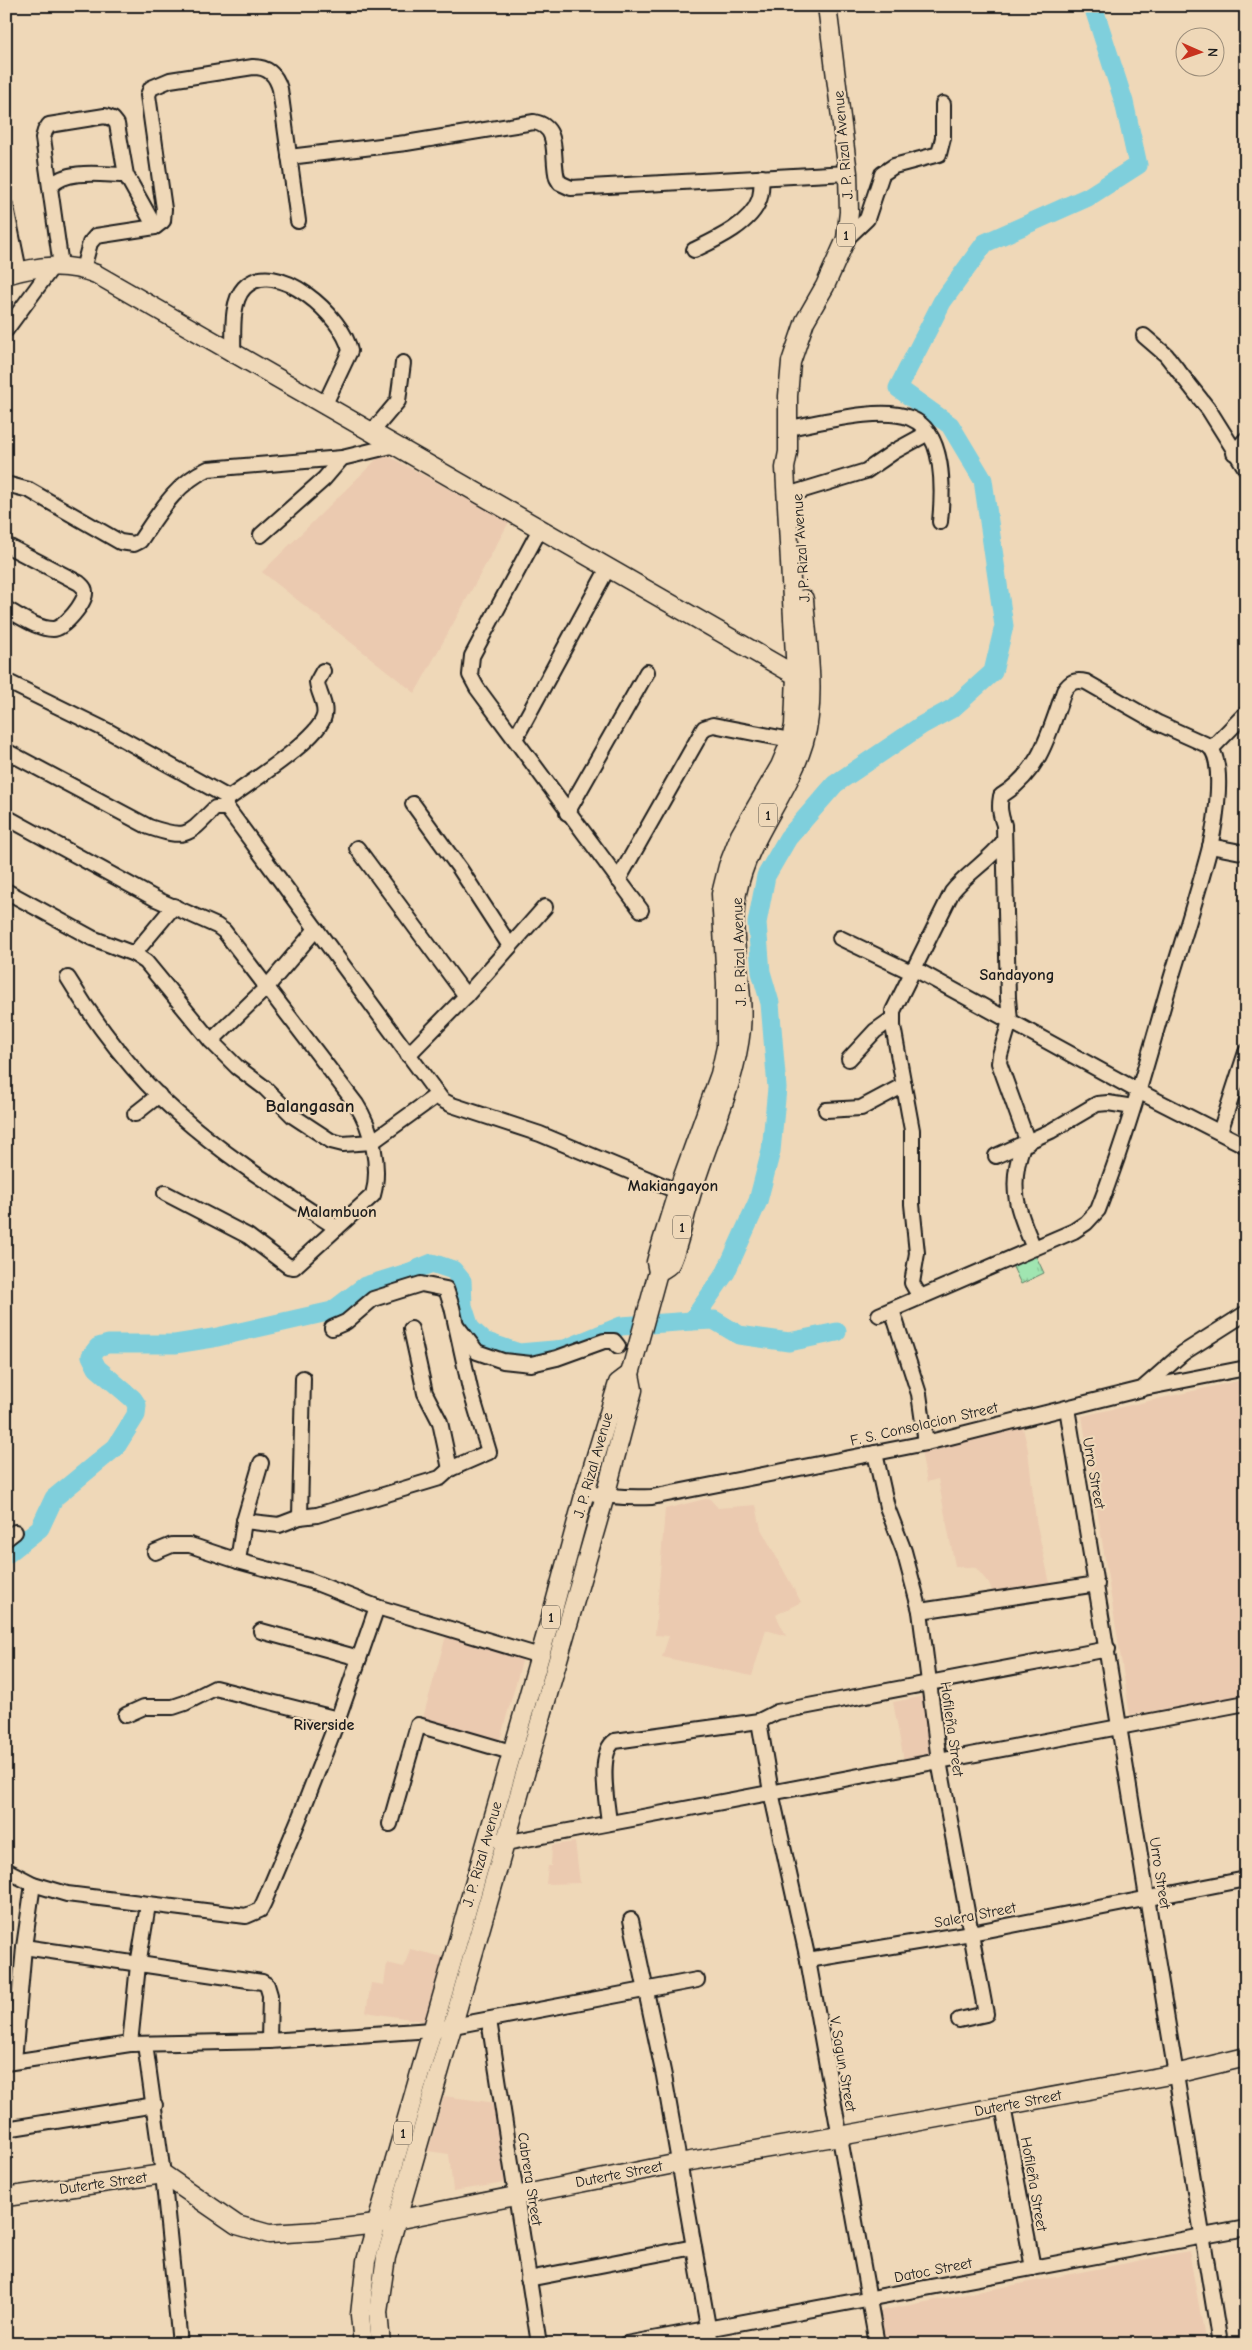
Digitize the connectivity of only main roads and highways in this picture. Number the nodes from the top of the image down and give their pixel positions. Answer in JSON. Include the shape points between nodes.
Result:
{"nodes":[{"id":1,"x":827,"y":6,"type":"edge"},
{"id":2,"x":13,"y":273,"type":"edge"},
{"id":3,"x":788,"y":452,"type":"junction"},
{"id":4,"x":803,"y":679,"type":"junction"},
{"id":5,"x":630,"y":1374,"type":"junction"},
{"id":6,"x":460,"y":1967,"type":"junction"},
{"id":7,"x":1246,"y":2057,"type":"edge"},
{"id":8,"x":6,"y":2197,"type":"edge"},
{"id":9,"x":397,"y":2219,"type":"junction"},
{"id":10,"x":376,"y":2224,"type":"junction"},
{"id":11,"x":363,"y":2344,"type":"edge"},
{"id":12,"x":381,"y":2344,"type":"edge"}],
"edges":[{"from":1,"to":3,"type":"main road","name":"J. P. Rizal Avenue","number":"1","via":[[848,173],[849,212],[846,239],[826,286],[805,322],[791,362]]},
{"from":2,"to":4,"type":"main road","via":[[57,266],[96,274]]},
{"from":3,"to":4,"type":"main road","name":"J. P. Rizal Avenue","number":"1","via":[[785,468]]},
{"from":3,"to":4,"type":"main road","name":"J. P. Rizal Avenue","number":"1","via":[[793,462],[797,492]]},
{"from":4,"to":5,"type":"main road","name":"J. P. Rizal Avenue","number":"1","via":[[809,709],[798,741],[740,835],[720,894],[727,1024],[721,1090],[684,1195],[671,1264],[658,1272]]},
{"from":5,"to":6,"type":"main road","name":"J. P. Rizal Avenue","number":"1","via":[[633,1390],[605,1496],[480,1929]]},
{"from":5,"to":6,"type":"main road","name":"J. P. Rizal Avenue","number":"1","via":[[618,1383],[585,1492],[463,1924]]},
{"from":6,"to":9,"type":"main road","name":"J. P. Rizal Avenue","number":"1","via":[[452,2027]]},
{"from":6,"to":10,"type":"main road","name":"J. P. Rizal Avenue","number":"1","via":[[432,2030]]},
{"from":7,"to":9,"type":"main road","name":"Duterte Street","via":[[1175,2074],[679,2163]]},
{"from":8,"to":10,"type":"main road","name":"Duterte Street","via":[[163,2174],[215,2212],[252,2231],[269,2234]]},
{"from":9,"to":10,"type":"main road","name":"Duterte Street"},
{"from":9,"to":12,"type":"main road","name":"J. P. Rizal Avenue","number":"1","via":[[381,2285],[378,2312]]},
{"from":10,"to":11,"type":"main road","name":"J. P. Rizal Avenue","number":"1","via":[[362,2286]]}]}
